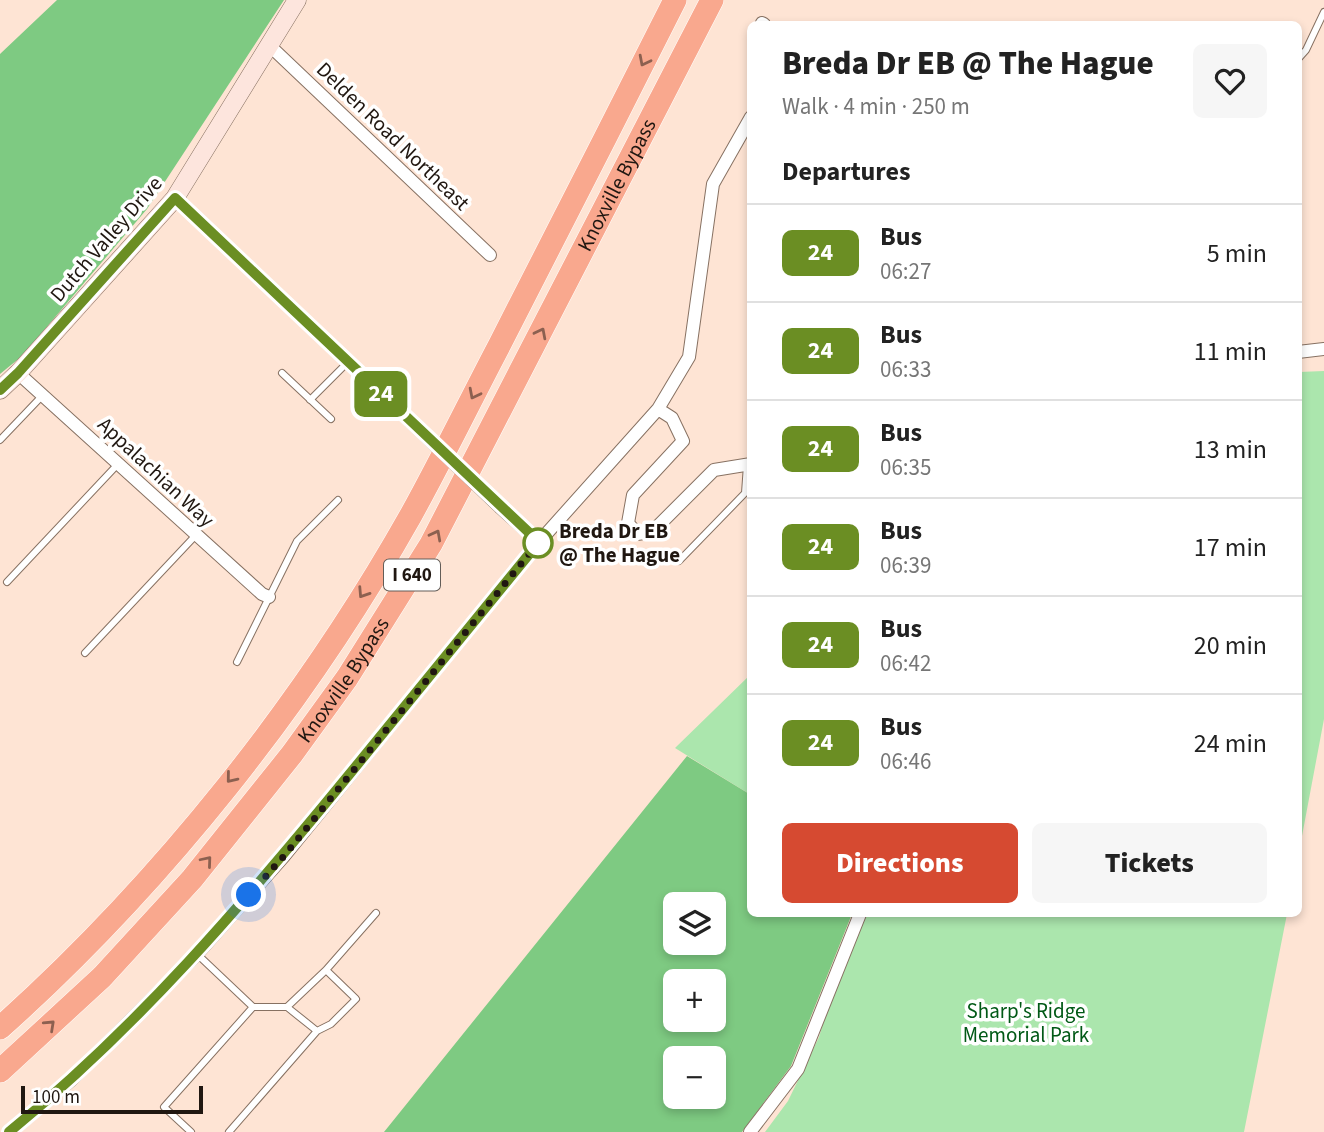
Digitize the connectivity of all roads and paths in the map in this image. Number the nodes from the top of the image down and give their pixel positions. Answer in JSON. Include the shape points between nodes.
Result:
{"nodes":[{"id":1,"x":297,"y":0,"type":"edge"},
{"id":2,"x":675,"y":0,"type":"edge"},
{"id":3,"x":712,"y":0,"type":"edge"},
{"id":4,"x":1324,"y":12,"type":"edge"},
{"id":5,"x":270,"y":45,"type":"junction"},
{"id":6,"x":1302,"y":54,"type":"edge"},
{"id":7,"x":747,"y":124,"type":"edge"},
{"id":8,"x":175,"y":198,"type":"junction"},
{"id":9,"x":490,"y":255,"type":"dead end"},
{"id":10,"x":1324,"y":349,"type":"edge"},
{"id":11,"x":1302,"y":352,"type":"edge"},
{"id":12,"x":348,"y":362,"type":"junction"},
{"id":13,"x":18,"y":373,"type":"junction"},
{"id":14,"x":282,"y":373,"type":"dead end"},
{"id":15,"x":0,"y":390,"type":"edge"},
{"id":16,"x":44,"y":395,"type":"junction"},
{"id":17,"x":310,"y":400,"type":"junction"},
{"id":18,"x":658,"y":409,"type":"junction"},
{"id":19,"x":331,"y":419,"type":"dead end"},
{"id":20,"x":0,"y":440,"type":"edge"},
{"id":21,"x":118,"y":464,"type":"junction"},
{"id":22,"x":747,"y":465,"type":"edge"},
{"id":23,"x":747,"y":476,"type":"edge"},
{"id":24,"x":338,"y":500,"type":"dead end"},
{"id":25,"x":196,"y":535,"type":"junction"},
{"id":26,"x":539,"y":542,"type":"junction"},
{"id":27,"x":679,"y":561,"type":"dead end"},
{"id":28,"x":7,"y":582,"type":"dead end"},
{"id":29,"x":269,"y":597,"type":"junction"},
{"id":30,"x":85,"y":653,"type":"dead end"},
{"id":31,"x":237,"y":662,"type":"dead end"},
{"id":32,"x":376,"y":913,"type":"dead end"},
{"id":33,"x":859,"y":917,"type":"edge"},
{"id":34,"x":197,"y":954,"type":"junction"},
{"id":35,"x":326,"y":970,"type":"junction"},
{"id":36,"x":253,"y":1007,"type":"junction"},
{"id":37,"x":287,"y":1007,"type":"junction"},
{"id":38,"x":0,"y":1028,"type":"edge"},
{"id":39,"x":317,"y":1031,"type":"junction"},
{"id":40,"x":0,"y":1071,"type":"edge"},
{"id":41,"x":9,"y":1132,"type":"edge"},
{"id":42,"x":191,"y":1132,"type":"edge"},
{"id":43,"x":229,"y":1132,"type":"edge"},
{"id":44,"x":750,"y":1132,"type":"edge"}],
"edges":[{"from":1,"to":5,"type":"street","name":"Dutch Valley Drive"},
{"from":2,"to":38,"type":"highway","name":"Knoxville Bypass","number":"I 640","one_way":true,"via":[[410,515],[334,638],[247,759],[158,867]]},
{"from":40,"to":3,"type":"highway","name":"Knoxville Bypass","number":"I 640","one_way":true,"via":[[102,977],[191,879],[292,754],[346,678],[437,534]]},
{"from":4,"to":6,"type":"lane"},
{"from":5,"to":8,"type":"street","name":"Dutch Valley Drive"},
{"from":5,"to":9,"type":"street","name":"Delden Road Northeast"},
{"from":7,"to":18,"type":"street","via":[[713,184],[689,357]]},
{"from":8,"to":12,"type":"street"},
{"from":8,"to":13,"type":"street","name":"Dutch Valley Drive"},
{"from":10,"to":11,"type":"street"},
{"from":12,"to":17,"type":"lane"},
{"from":12,"to":26,"type":"street","bridge":true},
{"from":13,"to":15,"type":"street","name":"Dutch Valley Drive"},
{"from":13,"to":16,"type":"street","name":"Appalachian Way"},
{"from":14,"to":17,"type":"lane"},
{"from":16,"to":20,"type":"lane"},
{"from":16,"to":21,"type":"street","name":"Appalachian Way"},
{"from":17,"to":19,"type":"lane"},
{"from":18,"to":22,"type":"street","via":[[672,418],[683,441],[633,495],[628,523],[637,534],[652,532],[714,470]]},
{"from":18,"to":26,"type":"street"},
{"from":21,"to":25,"type":"street","name":"Appalachian Way"},
{"from":21,"to":28,"type":"lane"},
{"from":23,"to":27,"type":"lane","via":[[744,493]]},
{"from":24,"to":29,"type":"lane","via":[[297,541]]},
{"from":25,"to":29,"type":"street","name":"Appalachian Way"},
{"from":25,"to":30,"type":"lane"},
{"from":26,"to":34,"type":"street","via":[[284,856]]},
{"from":29,"to":31,"type":"lane"},
{"from":32,"to":35,"type":"lane"},
{"from":33,"to":44,"type":"street","via":[[798,1069]]},
{"from":34,"to":36,"type":"lane"},
{"from":34,"to":41,"type":"street","via":[[70,1081]]},
{"from":35,"to":37,"type":"lane"},
{"from":35,"to":39,"type":"lane","via":[[356,999]]},
{"from":36,"to":37,"type":"lane"},
{"from":36,"to":42,"type":"lane","via":[[164,1107]]},
{"from":37,"to":39,"type":"lane"},
{"from":39,"to":43,"type":"lane"}]}
